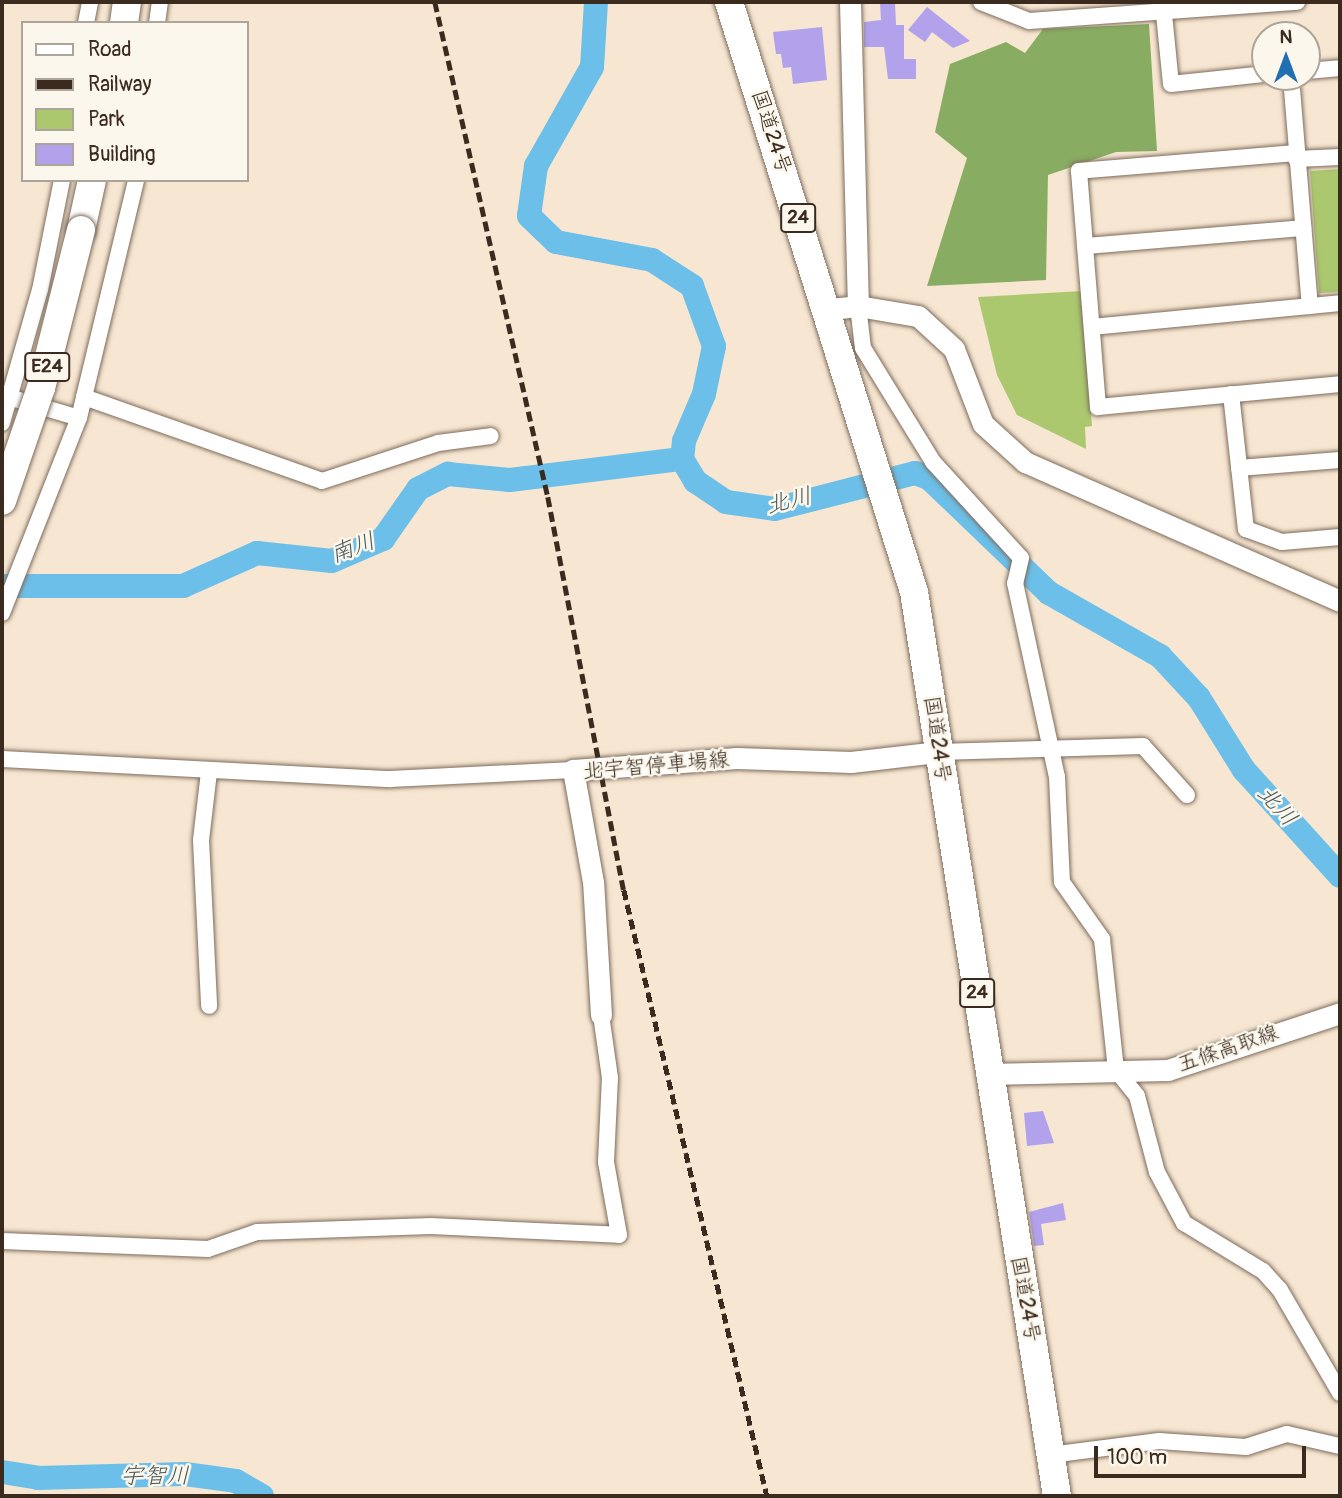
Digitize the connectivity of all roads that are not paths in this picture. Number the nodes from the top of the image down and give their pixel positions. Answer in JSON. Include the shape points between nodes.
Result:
{"nodes":[{"id":1,"x":90,"y":2,"type":"edge"},
{"id":2,"x":113,"y":2,"type":"edge"},
{"id":3,"x":127,"y":2,"type":"edge"},
{"id":4,"x":160,"y":2,"type":"edge"},
{"id":5,"x":729,"y":2,"type":"edge"},
{"id":6,"x":850,"y":2,"type":"edge"},
{"id":7,"x":981,"y":2,"type":"edge"},
{"id":8,"x":1297,"y":2,"type":"edge"},
{"id":9,"x":1163,"y":7,"type":"edge"},
{"id":10,"x":86,"y":21,"type":"edge"},
{"id":11,"x":110,"y":21,"type":"edge"},
{"id":12,"x":124,"y":21,"type":"edge"},
{"id":13,"x":157,"y":21,"type":"edge"},
{"id":14,"x":1340,"y":68,"type":"edge"},
{"id":15,"x":1321,"y":70,"type":"edge"},
{"id":16,"x":1251,"y":75,"type":"edge"},
{"id":17,"x":1292,"y":91,"type":"edge"},
{"id":18,"x":1296,"y":156,"type":"junction"},
{"id":19,"x":1340,"y":157,"type":"edge"},
{"id":20,"x":61,"y":182,"type":"edge"},
{"id":21,"x":90,"y":182,"type":"edge"},
{"id":22,"x":135,"y":182,"type":"edge"},
{"id":23,"x":1303,"y":228,"type":"junction"},
{"id":24,"x":1085,"y":246,"type":"junction"},
{"id":25,"x":1340,"y":303,"type":"edge"},
{"id":26,"x":858,"y":306,"type":"junction"},
{"id":27,"x":1310,"y":306,"type":"junction"},
{"id":28,"x":824,"y":310,"type":"junction"},
{"id":29,"x":1092,"y":327,"type":"junction"},
{"id":30,"x":1340,"y":384,"type":"edge"},
{"id":31,"x":1231,"y":394,"type":"junction"},
{"id":32,"x":7,"y":397,"type":"edge"},
{"id":33,"x":84,"y":397,"type":"junction"},
{"id":34,"x":79,"y":418,"type":"junction"},
{"id":35,"x":2,"y":423,"type":"edge"},
{"id":36,"x":492,"y":436,"type":"dead end"},
{"id":37,"x":1340,"y":460,"type":"edge"},
{"id":38,"x":1239,"y":468,"type":"junction"},
{"id":39,"x":2,"y":501,"type":"edge"},
{"id":40,"x":1340,"y":537,"type":"edge"},
{"id":41,"x":1340,"y":601,"type":"edge"},
{"id":42,"x":3,"y":610,"type":"edge"},
{"id":43,"x":1048,"y":748,"type":"junction"},
{"id":44,"x":938,"y":752,"type":"junction"},
{"id":45,"x":2,"y":759,"type":"edge"},
{"id":46,"x":573,"y":770,"type":"junction"},
{"id":47,"x":209,"y":772,"type":"junction"},
{"id":48,"x":1187,"y":795,"type":"dead end"},
{"id":49,"x":209,"y":1006,"type":"dead end"},
{"id":50,"x":1340,"y":1013,"type":"edge"},
{"id":51,"x":601,"y":1015,"type":"joint"},
{"id":52,"x":1115,"y":1070,"type":"junction"},
{"id":53,"x":987,"y":1073,"type":"junction"},
{"id":54,"x":2,"y":1241,"type":"edge"},
{"id":55,"x":1340,"y":1393,"type":"edge"},
{"id":56,"x":1340,"y":1446,"type":"edge"},
{"id":57,"x":1050,"y":1455,"type":"junction"},
{"id":58,"x":1056,"y":1496,"type":"edge"}],
"edges":[{"from":1,"to":10,"type":"street"},
{"from":2,"to":11,"type":"highway"},
{"from":3,"to":12,"type":"highway"},
{"from":4,"to":13,"type":"street"},
{"from":5,"to":28,"type":"highway","name":"国道24号","number":"24"},
{"from":6,"to":26,"type":"main road"},
{"from":7,"to":9,"type":"street","via":[[1029,21]]},
{"from":8,"to":9,"type":"street"},
{"from":9,"to":16,"type":"street","via":[[1171,84]]},
{"from":14,"to":15,"type":"street"},
{"from":17,"to":18,"type":"street"},
{"from":18,"to":19,"type":"street"},
{"from":18,"to":23,"type":"street"},
{"from":18,"to":24,"type":"street","via":[[1079,171]]},
{"from":20,"to":32,"type":"street"},
{"from":21,"to":39,"type":"highway","number":"E24","bridge":true,"via":[[41,388]]},
{"from":22,"to":33,"type":"street"},
{"from":23,"to":24,"type":"street"},
{"from":23,"to":27,"type":"street"},
{"from":24,"to":29,"type":"street"},
{"from":25,"to":27,"type":"street"},
{"from":26,"to":28,"type":"main road"},
{"from":26,"to":41,"type":"main road","via":[[918,316],[937,328],[954,349],[983,424],[1024,462]]},
{"from":26,"to":43,"type":"street","via":[[863,348],[933,462],[1021,558],[1015,583]]},
{"from":27,"to":29,"type":"street"},
{"from":28,"to":44,"type":"highway","name":"国道24号","number":"24","via":[[914,592]]},
{"from":29,"to":31,"type":"street","via":[[1098,407]]},
{"from":30,"to":31,"type":"street"},
{"from":31,"to":38,"type":"street"},
{"from":32,"to":34,"type":"street"},
{"from":32,"to":35,"type":"street"},
{"from":33,"to":34,"type":"street"},
{"from":33,"to":36,"type":"street","via":[[322,481],[438,443]]},
{"from":34,"to":42,"type":"street"},
{"from":37,"to":38,"type":"street"},
{"from":38,"to":40,"type":"street","via":[[1246,529],[1282,542]]},
{"from":43,"to":44,"type":"street"},
{"from":43,"to":48,"type":"street","via":[[1143,746]]},
{"from":43,"to":52,"type":"street","via":[[1057,777],[1062,882],[1102,939]]},
{"from":44,"to":46,"type":"main road","name":"北宇智停車場線","via":[[851,762],[737,758]]},
{"from":44,"to":53,"type":"highway","name":"国道24号","number":"24"},
{"from":45,"to":47,"type":"street"},
{"from":46,"to":47,"type":"street","via":[[390,779]]},
{"from":46,"to":51,"type":"main road","name":"北宇智停車場線","via":[[593,882]]},
{"from":47,"to":49,"type":"street","via":[[201,840]]},
{"from":50,"to":52,"type":"main road","name":"五條高取線","via":[[1177,1068]]},
{"from":51,"to":54,"type":"street","via":[[610,1078],[606,1163],[619,1235],[431,1226],[257,1232],[208,1249]]},
{"from":52,"to":53,"type":"main road","name":"五條高取線"},
{"from":52,"to":55,"type":"street","via":[[1138,1096],[1157,1172],[1184,1223],[1262,1271],[1306,1325]]},
{"from":53,"to":57,"type":"highway","name":"国道24号","number":"24"},
{"from":56,"to":57,"type":"street","via":[[1287,1434],[1246,1447],[1158,1441]]},
{"from":57,"to":58,"type":"highway","name":"国道24号","number":"24"}]}
